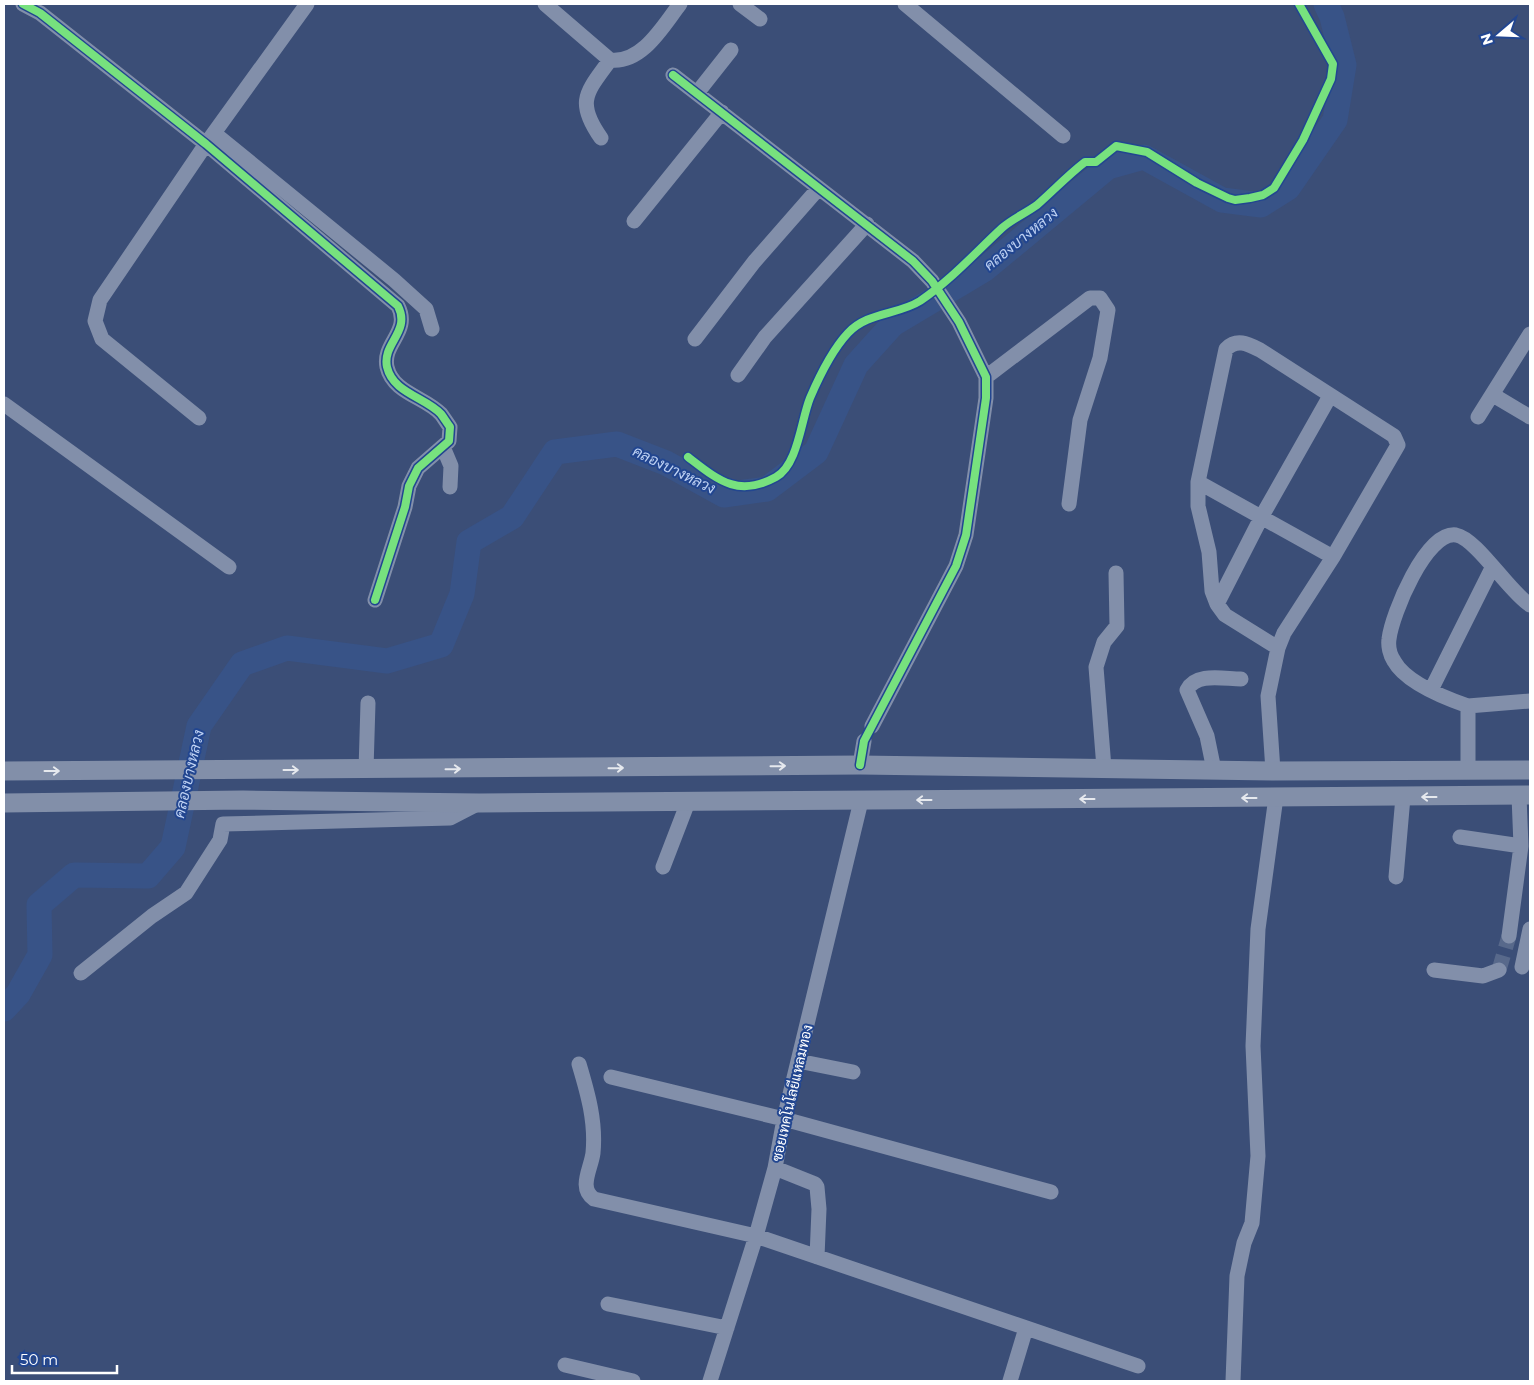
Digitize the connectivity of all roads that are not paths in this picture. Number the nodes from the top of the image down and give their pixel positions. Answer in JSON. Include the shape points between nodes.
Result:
{"nodes":[{"id":1,"x":23,"y":4,"type":"edge"},
{"id":2,"x":307,"y":4,"type":"edge"},
{"id":3,"x":545,"y":4,"type":"edge"},
{"id":4,"x":680,"y":4,"type":"edge"},
{"id":5,"x":740,"y":4,"type":"edge"},
{"id":6,"x":905,"y":4,"type":"edge"},
{"id":7,"x":760,"y":19,"type":"dead end"},
{"id":8,"x":731,"y":50,"type":"dead end"},
{"id":9,"x":610,"y":60,"type":"junction"},
{"id":10,"x":673,"y":75,"type":"dead end"},
{"id":11,"x":696,"y":92,"type":"junction"},
{"id":12,"x":722,"y":112,"type":"junction"},
{"id":13,"x":1063,"y":136,"type":"dead end"},
{"id":14,"x":210,"y":138,"type":"junction"},
{"id":15,"x":601,"y":138,"type":"dead end"},
{"id":16,"x":818,"y":189,"type":"junction"},
{"id":17,"x":634,"y":221,"type":"dead end"},
{"id":18,"x":867,"y":224,"type":"junction"},
{"id":19,"x":432,"y":329,"type":"dead end"},
{"id":20,"x":1530,"y":334,"type":"edge"},
{"id":21,"x":695,"y":339,"type":"dead end"},
{"id":22,"x":738,"y":374,"type":"dead end"},
{"id":23,"x":986,"y":377,"type":"junction"},
{"id":24,"x":1493,"y":395,"type":"junction"},
{"id":25,"x":1330,"y":396,"type":"junction"},
{"id":26,"x":4,"y":404,"type":"edge"},
{"id":27,"x":1478,"y":417,"type":"dead end"},
{"id":28,"x":1530,"y":417,"type":"edge"},
{"id":29,"x":199,"y":418,"type":"dead end"},
{"id":30,"x":443,"y":447,"type":"junction"},
{"id":31,"x":1198,"y":482,"type":"junction"},
{"id":32,"x":450,"y":487,"type":"dead end"},
{"id":33,"x":1069,"y":504,"type":"dead end"},
{"id":34,"x":1262,"y":516,"type":"junction"},
{"id":35,"x":1333,"y":558,"type":"junction"},
{"id":36,"x":229,"y":567,"type":"dead end"},
{"id":37,"x":1492,"y":568,"type":"junction"},
{"id":38,"x":1116,"y":573,"type":"dead end"},
{"id":39,"x":375,"y":600,"type":"dead end"},
{"id":40,"x":1217,"y":604,"type":"junction"},
{"id":41,"x":1530,"y":605,"type":"edge"},
{"id":42,"x":1278,"y":648,"type":"junction"},
{"id":43,"x":1241,"y":679,"type":"dead end"},
{"id":44,"x":1431,"y":690,"type":"junction"},
{"id":45,"x":1530,"y":701,"type":"edge"},
{"id":46,"x":368,"y":703,"type":"dead end"},
{"id":47,"x":1468,"y":706,"type":"junction"},
{"id":48,"x":872,"y":726,"type":"dead end"},
{"id":49,"x":864,"y":741,"type":"dead end"},
{"id":50,"x":860,"y":765,"type":"junction"},
{"id":51,"x":1104,"y":768,"type":"junction"},
{"id":52,"x":366,"y":770,"type":"junction"},
{"id":53,"x":1214,"y":770,"type":"junction"},
{"id":54,"x":1468,"y":770,"type":"junction"},
{"id":55,"x":1530,"y":770,"type":"edge"},
{"id":56,"x":4,"y":771,"type":"edge"},
{"id":57,"x":1273,"y":771,"type":"junction"},
{"id":58,"x":1468,"y":796,"type":"junction"},
{"id":59,"x":1525,"y":796,"type":"edge"},
{"id":60,"x":1403,"y":797,"type":"junction"},
{"id":61,"x":1276,"y":798,"type":"junction"},
{"id":62,"x":861,"y":800,"type":"junction"},
{"id":63,"x":688,"y":802,"type":"junction"},
{"id":64,"x":4,"y":803,"type":"edge"},
{"id":65,"x":480,"y":803,"type":"junction"},
{"id":66,"x":1460,"y":836,"type":"dead end"},
{"id":67,"x":1521,"y":846,"type":"junction"},
{"id":68,"x":663,"y":867,"type":"dead end"},
{"id":69,"x":1396,"y":877,"type":"dead end"},
{"id":70,"x":1530,"y":929,"type":"edge"},
{"id":71,"x":1509,"y":936,"type":"tunnel mouth"},
{"id":72,"x":1522,"y":968,"type":"dead end"},
{"id":73,"x":1434,"y":970,"type":"dead end"},
{"id":74,"x":1499,"y":970,"type":"dead end"},
{"id":75,"x":81,"y":973,"type":"dead end"},
{"id":76,"x":798,"y":1061,"type":"junction"},
{"id":77,"x":579,"y":1064,"type":"dead end"},
{"id":78,"x":853,"y":1072,"type":"dead end"},
{"id":79,"x":611,"y":1077,"type":"dead end"},
{"id":80,"x":784,"y":1119,"type":"junction"},
{"id":81,"x":775,"y":1168,"type":"junction"},
{"id":82,"x":1051,"y":1192,"type":"dead end"},
{"id":83,"x":756,"y":1236,"type":"junction"},
{"id":84,"x":817,"y":1257,"type":"junction"},
{"id":85,"x":608,"y":1304,"type":"dead end"},
{"id":86,"x":726,"y":1328,"type":"junction"},
{"id":87,"x":1026,"y":1328,"type":"junction"},
{"id":88,"x":565,"y":1364,"type":"dead end"},
{"id":89,"x":1138,"y":1366,"type":"dead end"},
{"id":90,"x":604,"y":1377,"type":"edge"},
{"id":91,"x":714,"y":1380,"type":"edge"},
{"id":92,"x":633,"y":1381,"type":"edge"},
{"id":93,"x":1010,"y":1381,"type":"edge"},
{"id":94,"x":1233,"y":1381,"type":"edge"}],
"edges":[{"from":1,"to":14,"type":"street","via":[[40,13]]},
{"from":2,"to":14,"type":"street"},
{"from":3,"to":9,"type":"street"},
{"from":4,"to":9,"type":"street","via":[[648,44],[634,56],[621,62]]},
{"from":5,"to":7,"type":"street"},
{"from":6,"to":13,"type":"street"},
{"from":8,"to":11,"type":"street"},
{"from":9,"to":15,"type":"street","via":[[587,92],[590,123]]},
{"from":10,"to":11,"type":"street"},
{"from":11,"to":12,"type":"street"},
{"from":12,"to":16,"type":"street"},
{"from":12,"to":17,"type":"street"},
{"from":14,"to":19,"type":"street","via":[[394,280],[426,309]]},
{"from":14,"to":29,"type":"street","via":[[100,300],[95,321],[102,339]]},
{"from":14,"to":30,"type":"street","via":[[398,306],[403,316],[402,325],[386,355],[387,368],[401,388],[441,414],[450,427],[449,441]]},
{"from":16,"to":18,"type":"street"},
{"from":16,"to":21,"type":"street","via":[[754,262]]},
{"from":18,"to":22,"type":"street","via":[[765,337]]},
{"from":18,"to":23,"type":"street","via":[[913,261],[932,281],[959,322]]},
{"from":20,"to":24,"type":"street"},
{"from":23,"to":33,"type":"street","via":[[1090,298],[1100,298],[1104,302],[1108,310],[1100,358],[1080,420]]},
{"from":23,"to":48,"type":"street","via":[[982,432],[963,543],[941,596]]},
{"from":24,"to":27,"type":"street"},
{"from":24,"to":28,"type":"street"},
{"from":25,"to":31,"type":"street","via":[[1260,350],[1239,342],[1230,345],[1226,349]]},
{"from":25,"to":34,"type":"street"},
{"from":25,"to":35,"type":"street","via":[[1394,436],[1398,445]]},
{"from":26,"to":36,"type":"street"},
{"from":30,"to":32,"type":"street","via":[[451,466]]},
{"from":30,"to":39,"type":"street","via":[[418,468],[408,486],[405,507]]},
{"from":31,"to":34,"type":"street"},
{"from":31,"to":40,"type":"street","via":[[1198,506]]},
{"from":34,"to":35,"type":"street"},
{"from":34,"to":40,"type":"street"},
{"from":35,"to":42,"type":"street","via":[[1284,633]]},
{"from":37,"to":41,"type":"street"},
{"from":37,"to":44,"type":"street"},
{"from":37,"to":44,"type":"street","via":[[1468,542],[1450,535],[1434,545],[1405,586],[1389,639],[1390,652],[1401,670]]},
{"from":38,"to":51,"type":"street","via":[[1117,626],[1104,642],[1096,667]]},
{"from":40,"to":42,"type":"street","via":[[1225,615]]},
{"from":42,"to":57,"type":"street","via":[[1268,696]]},
{"from":43,"to":53,"type":"street","via":[[1204,678],[1195,681],[1187,690],[1207,736]]},
{"from":44,"to":47,"type":"street"},
{"from":45,"to":47,"type":"street"},
{"from":46,"to":52,"type":"street"},
{"from":47,"to":54,"type":"street"},
{"from":49,"to":50,"type":"street"},
{"from":50,"to":51,"type":"main road"},
{"from":52,"to":50,"type":"main road","one_way":true},
{"from":51,"to":53,"type":"main road"},
{"from":56,"to":52,"type":"main road","one_way":true},
{"from":53,"to":57,"type":"main road"},
{"from":54,"to":55,"type":"main road"},
{"from":54,"to":57,"type":"main road"},
{"from":54,"to":58,"type":"main road"},
{"from":58,"to":59,"type":"main road"},
{"from":58,"to":60,"type":"main road","one_way":true},
{"from":59,"to":67,"type":"street"},
{"from":60,"to":61,"type":"main road"},
{"from":60,"to":69,"type":"street"},
{"from":61,"to":62,"type":"main road","one_way":true},
{"from":61,"to":94,"type":"street","via":[[1258,930],[1254,1046],[1258,1156],[1252,1223],[1237,1276]]},
{"from":62,"to":63,"type":"main road"},
{"from":62,"to":76,"type":"street","name":"ซอยเทคโนโลยีแหลมทอง"},
{"from":63,"to":65,"type":"main road"},
{"from":63,"to":68,"type":"street"},
{"from":64,"to":65,"type":"main road","via":[[243,800]]},
{"from":65,"to":75,"type":"street","via":[[450,818],[223,824],[220,840],[186,893]]},
{"from":66,"to":67,"type":"street"},
{"from":67,"to":71,"type":"street"},
{"from":70,"to":72,"type":"street"},
{"from":73,"to":74,"type":"street","via":[[1484,976]]},
{"from":76,"to":78,"type":"street"},
{"from":76,"to":80,"type":"street","name":"ซอยเทคโนโลยีแหลมทอง"},
{"from":77,"to":83,"type":"street","via":[[591,1103],[593,1145],[585,1184],[589,1196]]},
{"from":79,"to":80,"type":"street"},
{"from":80,"to":81,"type":"street","name":"ซอยเทคโนโลยีแหลมทอง"},
{"from":80,"to":82,"type":"street"},
{"from":81,"to":83,"type":"street","name":"ซอยเทคโนโลยีแหลมทอง"},
{"from":81,"to":84,"type":"street","via":[[817,1187]]},
{"from":83,"to":84,"type":"street"},
{"from":83,"to":86,"type":"street","name":"ซอยเทคโนโลยีแหลมทอง"},
{"from":84,"to":87,"type":"street"},
{"from":85,"to":86,"type":"street"},
{"from":86,"to":91,"type":"street","name":"ซอยเทคโนโลยีแหลมทอง"},
{"from":87,"to":89,"type":"street"},
{"from":87,"to":93,"type":"street"},
{"from":88,"to":90,"type":"street"},
{"from":90,"to":92,"type":"street"}]}
